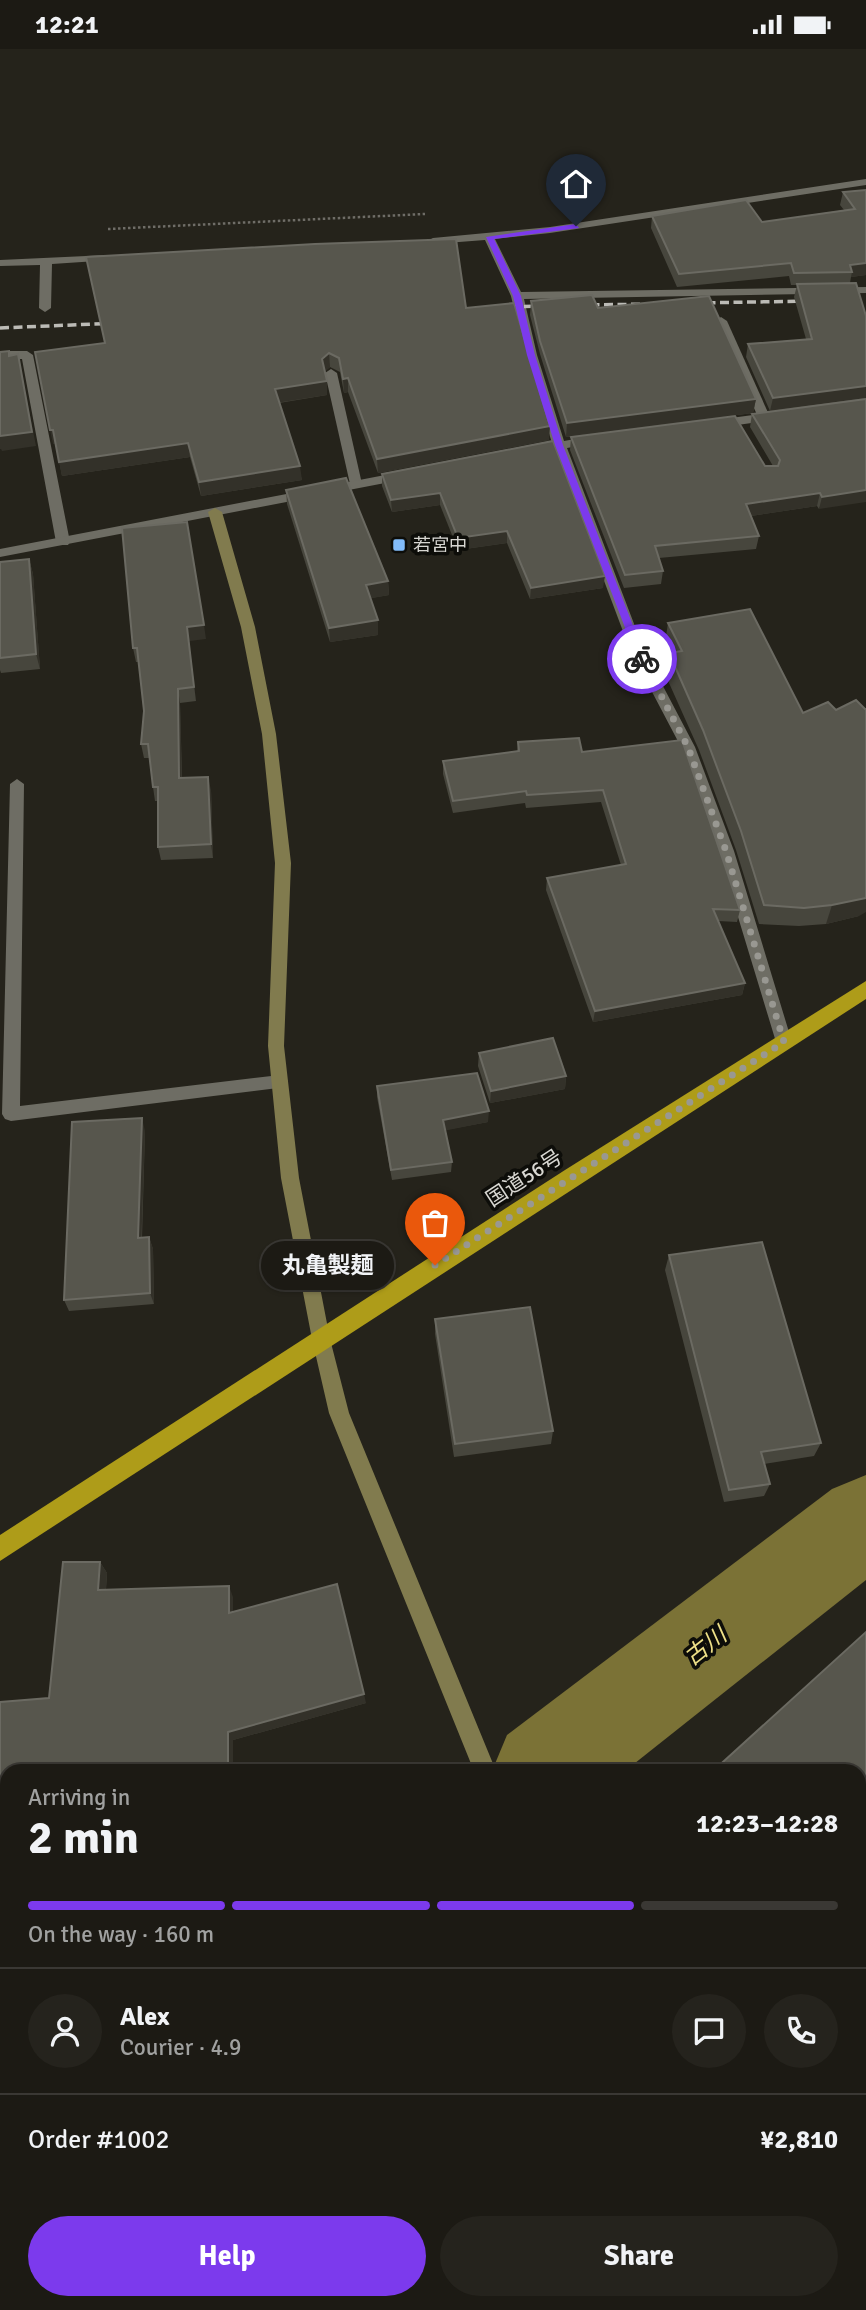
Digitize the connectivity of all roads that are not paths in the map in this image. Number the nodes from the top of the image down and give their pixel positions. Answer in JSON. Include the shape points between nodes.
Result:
{"nodes":[{"id":1,"x":866,"y":182,"type":"edge"},
{"id":2,"x":489,"y":237,"type":"junction"},
{"id":3,"x":420,"y":241,"type":"edge"},
{"id":4,"x":116,"y":257,"type":"edge"},
{"id":5,"x":46,"y":261,"type":"junction"},
{"id":6,"x":0,"y":263,"type":"edge"},
{"id":7,"x":866,"y":290,"type":"edge"},
{"id":8,"x":517,"y":296,"type":"junction"},
{"id":9,"x":45,"y":307,"type":"dead end"},
{"id":10,"x":721,"y":321,"type":"edge"},
{"id":11,"x":0,"y":355,"type":"edge"},
{"id":12,"x":331,"y":373,"type":"edge"},
{"id":13,"x":790,"y":414,"type":"edge"},
{"id":14,"x":764,"y":417,"type":"junction"},
{"id":15,"x":696,"y":426,"type":"edge"},
{"id":16,"x":600,"y":439,"type":"edge"},
{"id":17,"x":559,"y":445,"type":"junction"},
{"id":18,"x":518,"y":453,"type":"edge"},
{"id":19,"x":424,"y":471,"type":"edge"},
{"id":20,"x":356,"y":484,"type":"junction"},
{"id":21,"x":215,"y":512,"type":"junction"},
{"id":22,"x":63,"y":542,"type":"junction"},
{"id":23,"x":0,"y":553,"type":"edge"},
{"id":24,"x":17,"y":784,"type":"dead end"},
{"id":25,"x":866,"y":989,"type":"edge"},
{"id":26,"x":784,"y":1042,"type":"junction"},
{"id":27,"x":280,"y":1082,"type":"junction"},
{"id":28,"x":321,"y":1339,"type":"junction"},
{"id":29,"x":0,"y":1549,"type":"edge"},
{"id":30,"x":482,"y":1764,"type":"edge"}],
"edges":[{"from":1,"to":2,"type":"street"},
{"from":2,"to":3,"type":"street"},
{"from":2,"to":8,"type":"street"},
{"from":4,"to":5,"type":"street"},
{"from":5,"to":6,"type":"street"},
{"from":5,"to":9,"type":"street"},
{"from":7,"to":8,"type":"street"},
{"from":8,"to":17,"type":"street"},
{"from":10,"to":14,"type":"street"},
{"from":11,"to":22,"type":"street","via":[[26,355]]},
{"from":12,"to":20,"type":"street"},
{"from":13,"to":14,"type":"street"},
{"from":14,"to":15,"type":"street","via":[[740,426]]},
{"from":16,"to":17,"type":"street"},
{"from":17,"to":18,"type":"street"},
{"from":17,"to":26,"type":"street","via":[[637,650],[688,747],[726,851]]},
{"from":19,"to":20,"type":"street"},
{"from":20,"to":21,"type":"street"},
{"from":21,"to":22,"type":"street"},
{"from":21,"to":27,"type":"street","via":[[248,627],[269,734],[283,863],[276,1046]]},
{"from":22,"to":23,"type":"street"},
{"from":24,"to":27,"type":"street","via":[[11,1114]]},
{"from":25,"to":26,"type":"highway","name":"国道56号"},
{"from":26,"to":28,"type":"highway","name":"国道56号"},
{"from":27,"to":28,"type":"street","via":[[290,1178]]},
{"from":28,"to":29,"type":"highway","name":"国道56号"},
{"from":28,"to":30,"type":"street","via":[[339,1413]]}]}
